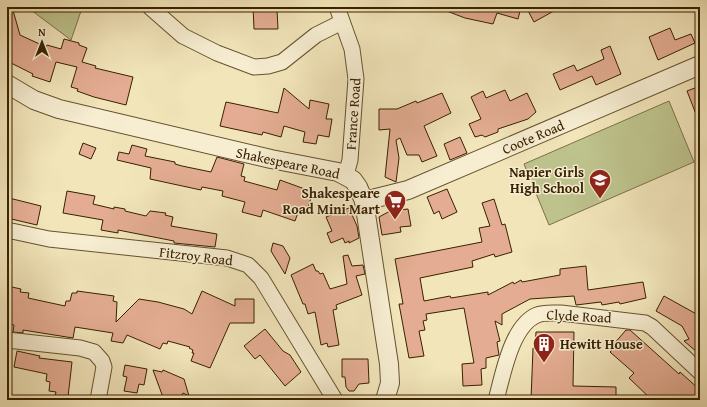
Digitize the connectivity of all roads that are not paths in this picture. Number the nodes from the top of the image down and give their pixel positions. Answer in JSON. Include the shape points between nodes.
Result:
{"nodes":[{"id":1,"x":150,"y":7,"type":"edge"},
{"id":2,"x":337,"y":7,"type":"edge"},
{"id":3,"x":342,"y":22,"type":"junction"},
{"id":4,"x":700,"y":65,"type":"edge"},
{"id":5,"x":7,"y":84,"type":"edge"},
{"id":6,"x":346,"y":175,"type":"junction"},
{"id":7,"x":364,"y":201,"type":"junction"},
{"id":8,"x":7,"y":230,"type":"edge"},
{"id":9,"x":7,"y":340,"type":"edge"},
{"id":10,"x":700,"y":372,"type":"edge"},
{"id":11,"x":98,"y":400,"type":"edge"},
{"id":12,"x":335,"y":400,"type":"edge"},
{"id":13,"x":385,"y":400,"type":"edge"},
{"id":14,"x":496,"y":400,"type":"edge"}],
"edges":[{"from":1,"to":3,"type":"street","via":[[183,36],[254,67],[282,62],[316,35]]},
{"from":2,"to":3,"type":"street","name":"France Road"},
{"from":3,"to":6,"type":"street","name":"France Road","via":[[352,49],[356,79],[350,160]]},
{"from":4,"to":7,"type":"street","name":"Coote Road","via":[[408,190]]},
{"from":5,"to":6,"type":"street","name":"Shakespeare Road","via":[[34,100],[59,109]]},
{"from":6,"to":7,"type":"street","name":"Shakespeare Road","via":[[358,187]]},
{"from":7,"to":13,"type":"street","name":"Shakespeare Road","via":[[389,364],[390,383]]},
{"from":8,"to":12,"type":"street","name":"Fitzroy Road","via":[[49,239],[226,258],[248,265],[261,278]]},
{"from":9,"to":11,"type":"street","via":[[80,348],[94,352],[104,367]]},
{"from":10,"to":14,"type":"street","name":"Clyde Road","via":[[645,323],[548,313],[530,319],[518,332]]}]}
